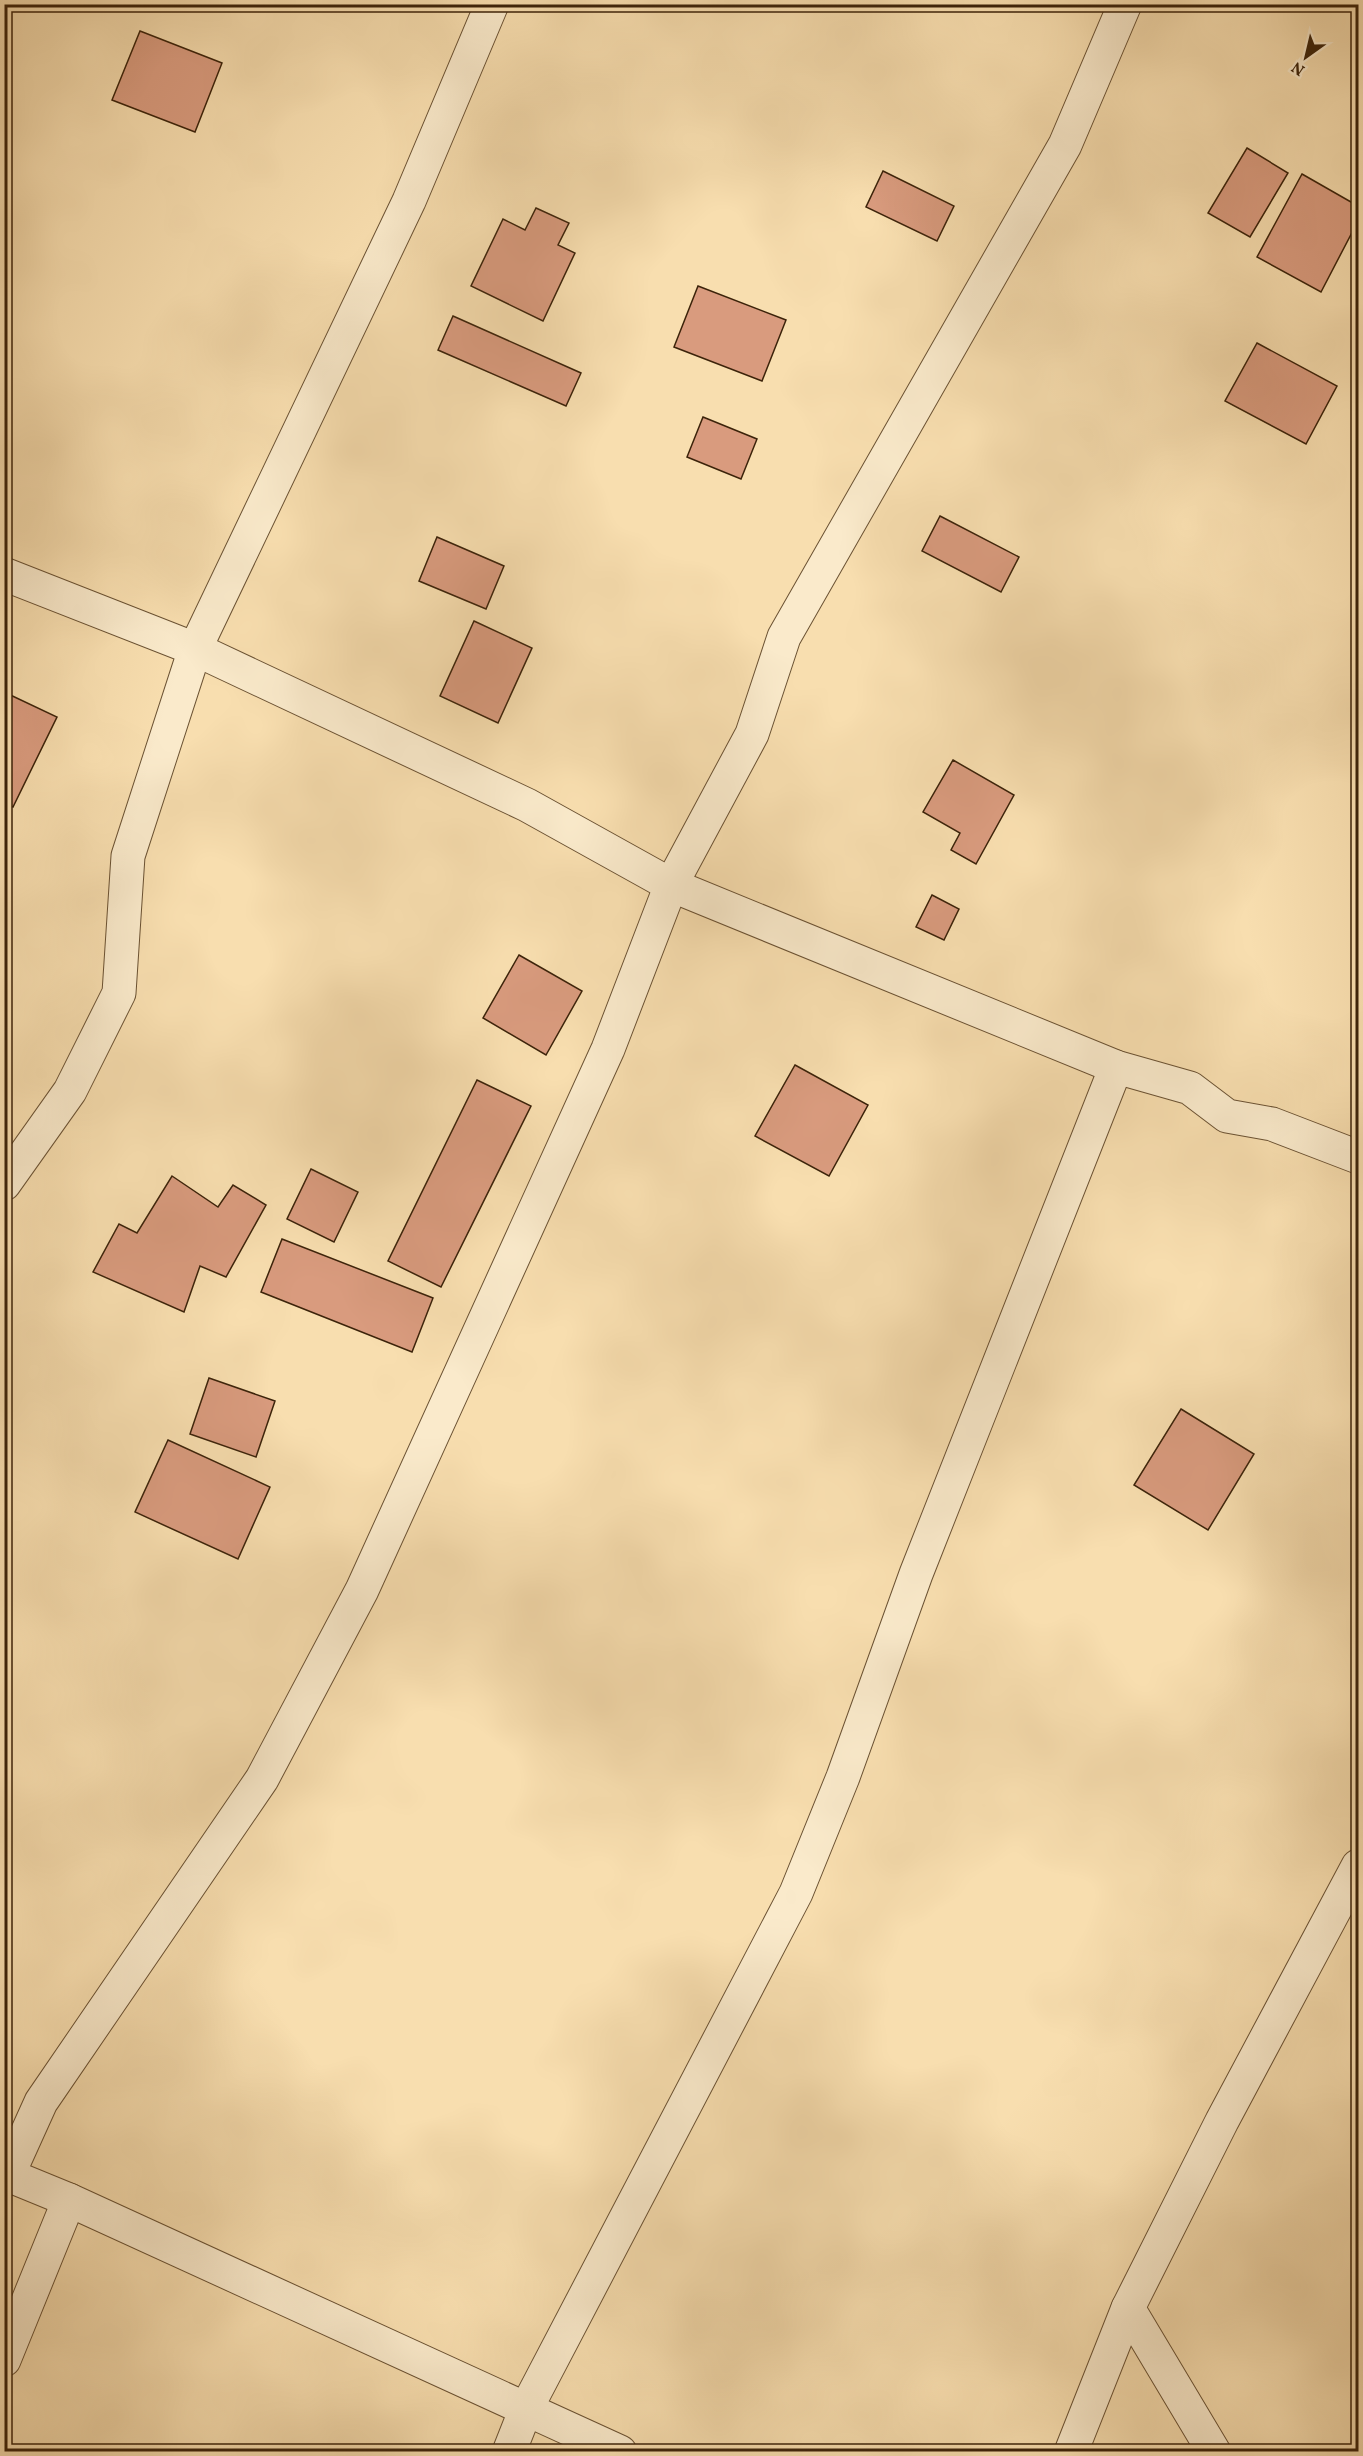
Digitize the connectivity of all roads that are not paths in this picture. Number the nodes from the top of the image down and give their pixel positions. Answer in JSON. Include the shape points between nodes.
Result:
{"nodes":[{"id":1,"x":492,"y":4,"type":"edge"},
{"id":2,"x":1125,"y":4,"type":"edge"},
{"id":3,"x":4,"y":574,"type":"edge"},
{"id":4,"x":195,"y":649,"type":"junction"},
{"id":5,"x":670,"y":885,"type":"junction"},
{"id":6,"x":1116,"y":1067,"type":"junction"},
{"id":7,"x":1359,"y":1157,"type":"edge"},
{"id":8,"x":4,"y":1184,"type":"edge"},
{"id":9,"x":1359,"y":1866,"type":"edge"},
{"id":10,"x":6,"y":2174,"type":"edge"},
{"id":11,"x":69,"y":2200,"type":"junction"},
{"id":12,"x":1128,"y":2308,"type":"junction"},
{"id":13,"x":4,"y":2360,"type":"edge"},
{"id":14,"x":526,"y":2409,"type":"junction"},
{"id":15,"x":509,"y":2451,"type":"edge"},
{"id":16,"x":620,"y":2451,"type":"edge"},
{"id":17,"x":1071,"y":2451,"type":"edge"},
{"id":18,"x":1214,"y":2451,"type":"edge"}],
"edges":[{"from":1,"to":4,"type":"street","via":[[409,201]]},
{"from":2,"to":5,"type":"street","via":[[1065,145],[784,637],[752,734]]},
{"from":3,"to":4,"type":"street"},
{"from":4,"to":5,"type":"street","via":[[527,805]]},
{"from":4,"to":8,"type":"street","via":[[129,856],[119,993],[70,1091]]},
{"from":5,"to":6,"type":"street"},
{"from":5,"to":10,"type":"street","via":[[608,1049],[362,1590],[262,1779],[41,2102]]},
{"from":6,"to":7,"type":"street","via":[[1190,1088],[1227,1116],[1272,1124]]},
{"from":6,"to":14,"type":"street","via":[[916,1574],[843,1777],[796,1893]]},
{"from":9,"to":12,"type":"street","via":[[1222,2121]]},
{"from":10,"to":11,"type":"street"},
{"from":11,"to":13,"type":"street"},
{"from":11,"to":14,"type":"street"},
{"from":12,"to":17,"type":"street"},
{"from":12,"to":18,"type":"street"},
{"from":14,"to":15,"type":"street"},
{"from":14,"to":16,"type":"street"}]}
